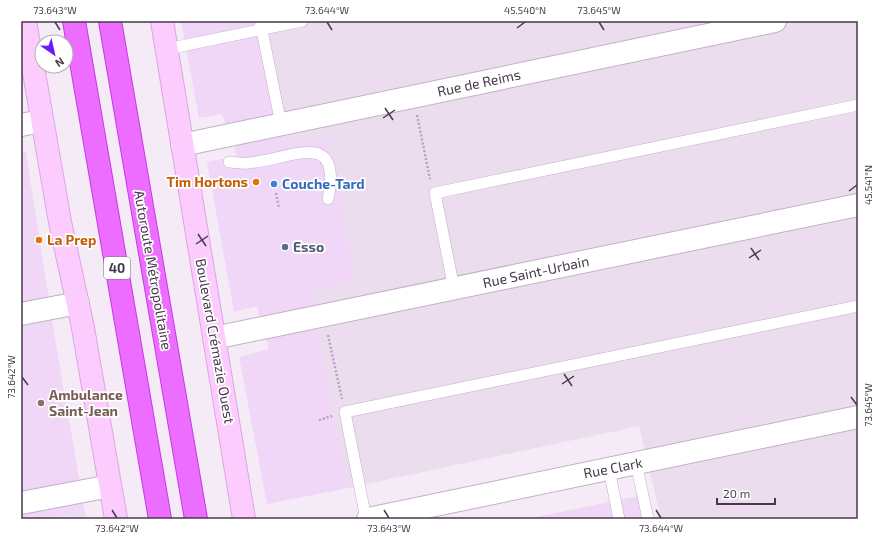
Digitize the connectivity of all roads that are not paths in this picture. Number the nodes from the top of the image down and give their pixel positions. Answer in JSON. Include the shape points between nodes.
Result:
{"nodes":[{"id":1,"x":25,"y":21,"type":"edge"},
{"id":2,"x":74,"y":21,"type":"edge"},
{"id":3,"x":110,"y":21,"type":"edge"},
{"id":4,"x":162,"y":21,"type":"edge"},
{"id":5,"x":302,"y":21,"type":"edge"},
{"id":6,"x":775,"y":21,"type":"edge"},
{"id":7,"x":261,"y":25,"type":"edge"},
{"id":8,"x":167,"y":49,"type":"junction"},
{"id":9,"x":858,"y":105,"type":"edge"},
{"id":10,"x":31,"y":123,"type":"edge"},
{"id":11,"x":281,"y":124,"type":"junction"},
{"id":12,"x":182,"y":145,"type":"junction"},
{"id":13,"x":230,"y":162,"type":"dead end"},
{"id":14,"x":328,"y":199,"type":"dead end"},
{"id":15,"x":858,"y":205,"type":"edge"},
{"id":16,"x":454,"y":289,"type":"junction"},
{"id":17,"x":78,"y":303,"type":"junction"},
{"id":18,"x":858,"y":306,"type":"edge"},
{"id":19,"x":21,"y":314,"type":"edge"},
{"id":20,"x":214,"y":338,"type":"junction"},
{"id":21,"x":858,"y":417,"type":"edge"},
{"id":22,"x":636,"y":464,"type":"junction"},
{"id":23,"x":609,"y":469,"type":"junction"},
{"id":24,"x":110,"y":486,"type":"junction"},
{"id":25,"x":21,"y":503,"type":"edge"},
{"id":26,"x":424,"y":513,"type":"edge"},
{"id":27,"x":116,"y":519,"type":"edge"},
{"id":28,"x":160,"y":519,"type":"edge"},
{"id":29,"x":196,"y":519,"type":"edge"},
{"id":30,"x":244,"y":519,"type":"edge"},
{"id":31,"x":367,"y":519,"type":"edge"},
{"id":32,"x":618,"y":519,"type":"edge"},
{"id":33,"x":648,"y":519,"type":"edge"}],
"edges":[{"from":1,"to":10,"type":"main road"},
{"from":2,"to":28,"type":"highway","number":"40"},
{"from":3,"to":29,"type":"highway","name":"Autoroute Métropolitaine","number":"40"},
{"from":4,"to":8,"type":"main road","name":"Boulevard Crémazie Ouest"},
{"from":5,"to":7,"type":"lane"},
{"from":6,"to":11,"type":"street","name":"Rue de Reims"},
{"from":7,"to":8,"type":"lane"},
{"from":7,"to":11,"type":"lane"},
{"from":8,"to":12,"type":"main road","name":"Boulevard Crémazie Ouest"},
{"from":9,"to":16,"type":"lane","via":[[435,193]]},
{"from":10,"to":17,"type":"main road","via":[[60,222]]},
{"from":11,"to":12,"type":"street","name":"Rue de Reims"},
{"from":12,"to":20,"type":"main road","name":"Boulevard Crémazie Ouest"},
{"from":13,"to":14,"type":"lane","via":[[247,163],[308,152],[321,155],[328,161],[332,177]]},
{"from":15,"to":16,"type":"street","name":"Rue Saint-Urbain"},
{"from":16,"to":20,"type":"street","name":"Rue Saint-Urbain"},
{"from":17,"to":19,"type":"street"},
{"from":17,"to":24,"type":"main road"},
{"from":18,"to":31,"type":"lane","via":[[345,412]]},
{"from":20,"to":30,"type":"main road","name":"Boulevard Crémazie Ouest"},
{"from":21,"to":22,"type":"street","name":"Rue Clark"},
{"from":22,"to":23,"type":"street","name":"Rue Clark"},
{"from":22,"to":33,"type":"lane"},
{"from":23,"to":26,"type":"street","name":"Rue Clark"},
{"from":23,"to":32,"type":"lane"},
{"from":24,"to":25,"type":"street"},
{"from":24,"to":27,"type":"main road"},
{"from":26,"to":31,"type":"street","name":"Rue Clark"}]}
